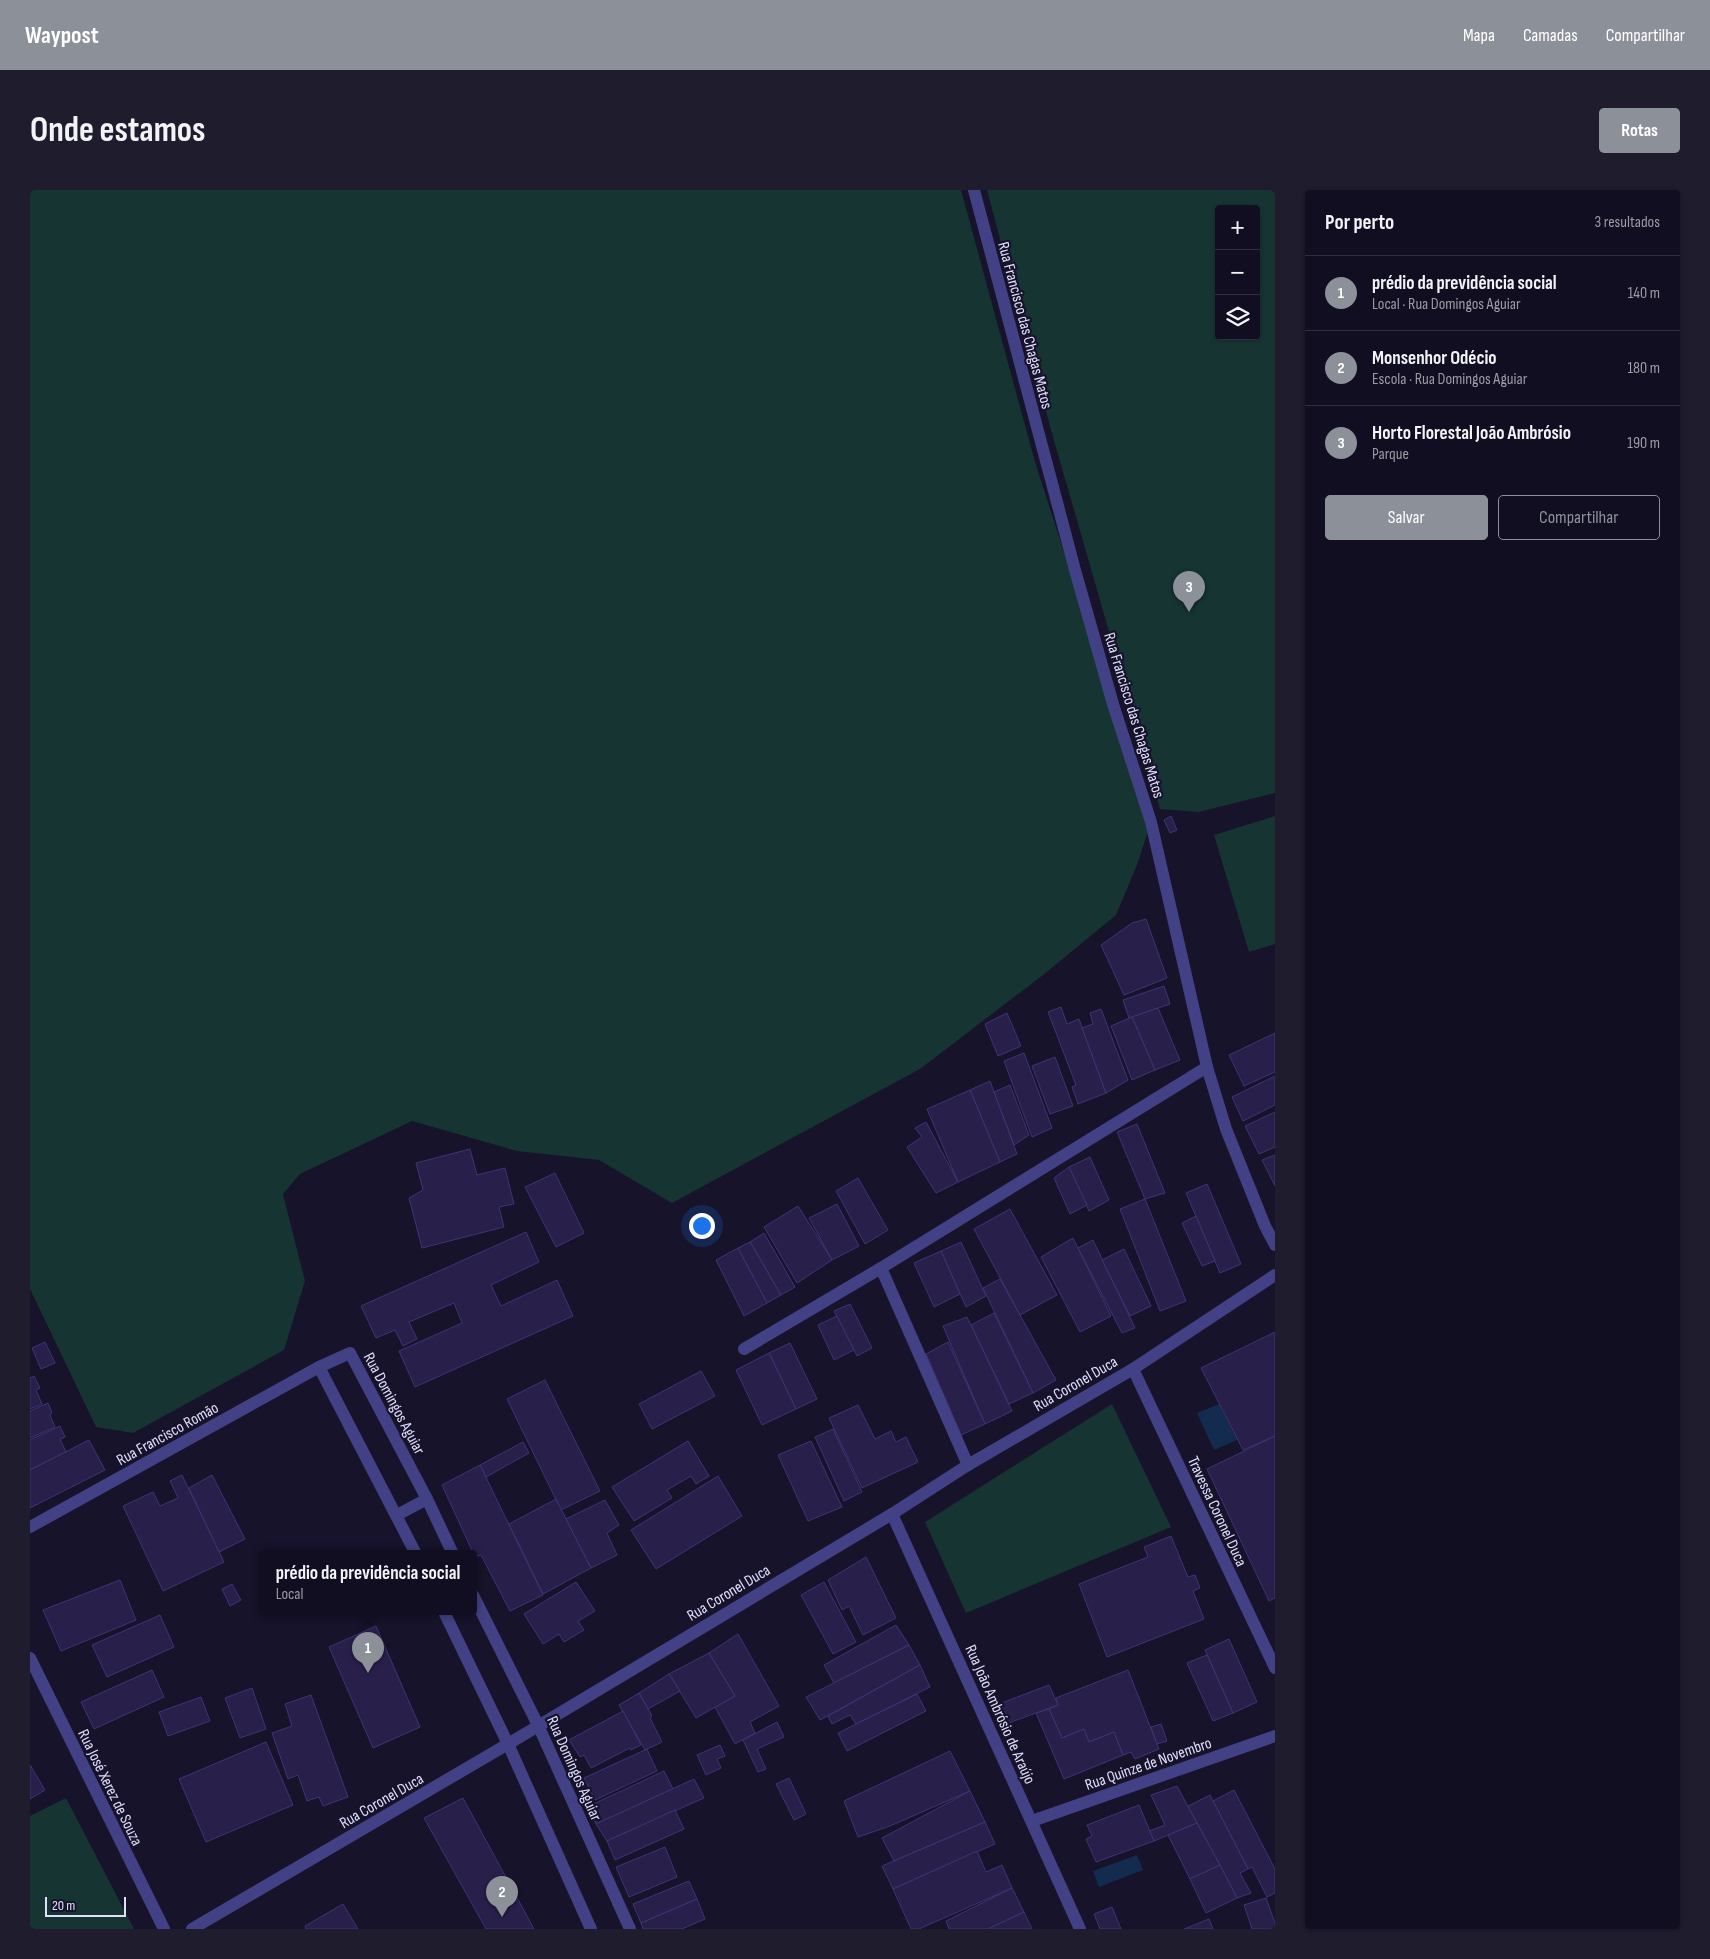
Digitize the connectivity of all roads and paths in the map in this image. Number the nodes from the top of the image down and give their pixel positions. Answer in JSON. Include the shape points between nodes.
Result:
{"nodes":[{"id":1,"x":974,"y":190,"type":"edge"},
{"id":2,"x":1207,"y":1067,"type":"junction"},
{"id":3,"x":1275,"y":1245,"type":"edge"},
{"id":4,"x":881,"y":1268,"type":"junction"},
{"id":5,"x":1275,"y":1275,"type":"edge"},
{"id":6,"x":744,"y":1348,"type":"dead end"},
{"id":7,"x":319,"y":1367,"type":"junction"},
{"id":8,"x":1133,"y":1369,"type":"junction"},
{"id":9,"x":968,"y":1465,"type":"junction"},
{"id":10,"x":427,"y":1499,"type":"junction"},
{"id":11,"x":892,"y":1514,"type":"junction"},
{"id":12,"x":398,"y":1515,"type":"junction"},
{"id":13,"x":30,"y":1527,"type":"edge"},
{"id":14,"x":414,"y":1550,"type":"edge"},
{"id":15,"x":451,"y":1550,"type":"edge"},
{"id":16,"x":477,"y":1603,"type":"edge"},
{"id":17,"x":445,"y":1615,"type":"edge"},
{"id":18,"x":30,"y":1658,"type":"edge"},
{"id":19,"x":1275,"y":1668,"type":"edge"},
{"id":20,"x":538,"y":1725,"type":"junction"},
{"id":21,"x":1275,"y":1736,"type":"edge"},
{"id":22,"x":508,"y":1744,"type":"junction"},
{"id":23,"x":1032,"y":1821,"type":"junction"},
{"id":24,"x":164,"y":1929,"type":"edge"},
{"id":25,"x":192,"y":1929,"type":"edge"},
{"id":26,"x":591,"y":1929,"type":"edge"},
{"id":27,"x":630,"y":1929,"type":"edge"},
{"id":28,"x":1080,"y":1929,"type":"edge"}],
"edges":[{"from":1,"to":2,"type":"street","name":"Rua Francisco das Chagas Matos","via":[[1075,570],[1151,822]]},
{"from":2,"to":3,"type":"street","name":"Rua Francisco das Chagas Matos","via":[[1226,1130]]},
{"from":2,"to":4,"type":"street"},
{"from":4,"to":6,"type":"street"},
{"from":4,"to":9,"type":"street"},
{"from":5,"to":8,"type":"street","name":"Rua Coronel Duca"},
{"from":7,"to":10,"type":"street","name":"Rua Domingos Aguiar","via":[[350,1352]]},
{"from":7,"to":12,"type":"street"},
{"from":7,"to":13,"type":"street","name":"Rua Francisco Romão"},
{"from":8,"to":9,"type":"street","name":"Rua Coronel Duca"},
{"from":8,"to":19,"type":"street","name":"Travessa Coronel Duca"},
{"from":9,"to":11,"type":"street","name":"Rua Coronel Duca"},
{"from":10,"to":12,"type":"street"},
{"from":10,"to":15,"type":"street","name":"Rua Domingos Aguiar"},
{"from":11,"to":20,"type":"street","name":"Rua Coronel Duca"},
{"from":11,"to":23,"type":"street","name":"Rua João Ambrósio de Araújo"},
{"from":12,"to":14,"type":"street"},
{"from":16,"to":20,"type":"street","name":"Rua Domingos Aguiar"},
{"from":17,"to":22,"type":"street"},
{"from":18,"to":24,"type":"street","name":"Rua José Xerez de Souza"},
{"from":20,"to":22,"type":"street","name":"Rua Coronel Duca"},
{"from":20,"to":27,"type":"street","name":"Rua Domingos Aguiar"},
{"from":21,"to":23,"type":"street","name":"Rua Quinze de Novembro"},
{"from":22,"to":25,"type":"street","name":"Rua Coronel Duca"},
{"from":22,"to":26,"type":"street"},
{"from":23,"to":28,"type":"street","name":"Rua João Ambrósio de Araújo"}]}
